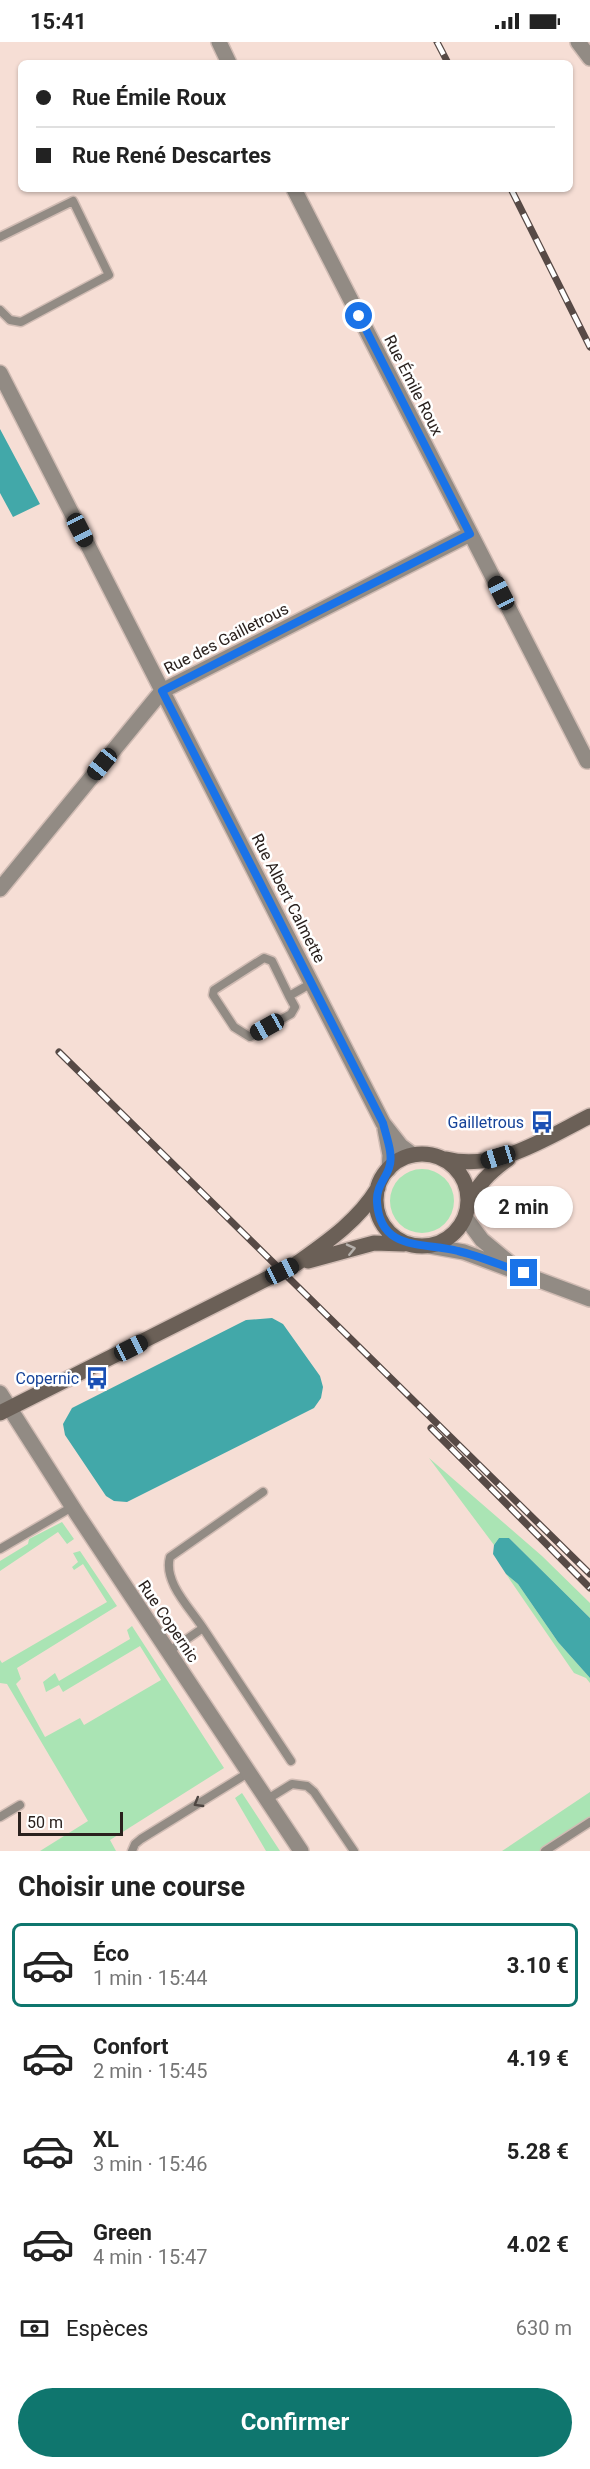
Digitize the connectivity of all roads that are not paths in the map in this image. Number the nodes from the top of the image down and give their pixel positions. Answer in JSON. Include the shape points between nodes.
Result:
{"nodes":[{"id":1,"x":219,"y":42,"type":"edge"},
{"id":2,"x":578,"y":42,"type":"edge"},
{"id":3,"x":590,"y":58,"type":"edge"},
{"id":4,"x":228,"y":60,"type":"edge"},
{"id":5,"x":296,"y":192,"type":"edge"},
{"id":6,"x":0,"y":237,"type":"edge"},
{"id":7,"x":0,"y":310,"type":"edge"},
{"id":8,"x":0,"y":373,"type":"edge"},
{"id":9,"x":470,"y":534,"type":"junction"},
{"id":10,"x":162,"y":691,"type":"junction"},
{"id":11,"x":587,"y":761,"type":"dead end"},
{"id":12,"x":0,"y":889,"type":"edge"},
{"id":13,"x":312,"y":983,"type":"junction"},
{"id":14,"x":289,"y":996,"type":"junction"},
{"id":15,"x":590,"y":1116,"type":"edge"},
{"id":16,"x":383,"y":1123,"type":"junction"},
{"id":17,"x":517,"y":1152,"type":"junction"},
{"id":18,"x":413,"y":1155,"type":"junction"},
{"id":19,"x":440,"y":1158,"type":"junction"},
{"id":20,"x":389,"y":1168,"type":"junction"},
{"id":21,"x":378,"y":1188,"type":"junction"},
{"id":22,"x":466,"y":1214,"type":"junction"},
{"id":23,"x":407,"y":1244,"type":"junction"},
{"id":24,"x":430,"y":1246,"type":"junction"},
{"id":25,"x":296,"y":1264,"type":"junction"},
{"id":26,"x":524,"y":1273,"type":"junction"},
{"id":27,"x":590,"y":1299,"type":"edge"},
{"id":28,"x":0,"y":1394,"type":"edge"},
{"id":29,"x":4,"y":1411,"type":"edge"},
{"id":30,"x":263,"y":1492,"type":"dead end"},
{"id":31,"x":72,"y":1507,"type":"junction"},
{"id":32,"x":0,"y":1549,"type":"edge"},
{"id":33,"x":203,"y":1628,"type":"junction"},
{"id":34,"x":168,"y":1652,"type":"junction"},
{"id":35,"x":291,"y":1761,"type":"dead end"},
{"id":36,"x":248,"y":1773,"type":"junction"},
{"id":37,"x":266,"y":1800,"type":"junction"},
{"id":38,"x":20,"y":1805,"type":"dead end"},
{"id":39,"x":0,"y":1817,"type":"edge"},
{"id":40,"x":590,"y":1822,"type":"edge"},
{"id":41,"x":132,"y":1851,"type":"edge"},
{"id":42,"x":301,"y":1851,"type":"edge"},
{"id":43,"x":354,"y":1851,"type":"edge"},
{"id":44,"x":545,"y":1851,"type":"edge"}],
"edges":[{"from":1,"to":4,"type":"street"},
{"from":2,"to":3,"type":"street"},
{"from":5,"to":9,"type":"street","name":"Rue Émile Roux"},
{"from":6,"to":7,"type":"lane","via":[[74,201],[109,274],[21,322],[10,320]]},
{"from":8,"to":10,"type":"street","name":"Rue Albert Calmette"},
{"from":9,"to":10,"type":"street","name":"Rue des Gailletrous"},
{"from":9,"to":11,"type":"street","name":"Rue Émile Roux"},
{"from":10,"to":12,"type":"street","name":"Rue des Gailletrous"},
{"from":10,"to":13,"type":"street","name":"Rue Albert Calmette"},
{"from":13,"to":14,"type":"lane"},
{"from":13,"to":16,"type":"street","name":"Rue Albert Calmette"},
{"from":14,"to":14,"type":"lane","via":[[272,961],[264,958],[214,990],[213,995],[234,1027],[250,1036],[291,1014],[295,1007]]},
{"from":15,"to":17,"type":"street"},
{"from":16,"to":18,"type":"street","name":"Rue Albert Calmette"},
{"from":16,"to":20,"type":"street","name":"Rue Albert Calmette"},
{"from":17,"to":19,"type":"street","via":[[479,1163],[463,1164]]},
{"from":17,"to":22,"type":"street","via":[[486,1175],[474,1191]]},
{"from":18,"to":19,"type":"street"},
{"from":18,"to":20,"type":"street"},
{"from":19,"to":22,"type":"street","via":[[451,1164],[465,1184]]},
{"from":20,"to":21,"type":"street"},
{"from":21,"to":23,"type":"street","via":[[379,1215],[386,1228]]},
{"from":21,"to":25,"type":"street","via":[[358,1216]]},
{"from":22,"to":24,"type":"street","via":[[452,1235]]},
{"from":22,"to":26,"type":"street","via":[[482,1240]]},
{"from":23,"to":24,"type":"street"},
{"from":25,"to":23,"type":"street","one_way":true,"via":[[374,1243]]},
{"from":24,"to":26,"type":"street","via":[[464,1252]]},
{"from":25,"to":29,"type":"street"},
{"from":26,"to":27,"type":"street"},
{"from":28,"to":29,"type":"street","name":"Rue Copernic"},
{"from":29,"to":31,"type":"street","name":"Rue Copernic"},
{"from":30,"to":33,"type":"lane","via":[[170,1557],[168,1572],[172,1582]]},
{"from":31,"to":32,"type":"lane"},
{"from":31,"to":34,"type":"street","name":"Rue Copernic"},
{"from":33,"to":34,"type":"lane"},
{"from":33,"to":35,"type":"lane"},
{"from":34,"to":36,"type":"street","name":"Rue Copernic"},
{"from":36,"to":37,"type":"street","name":"Rue Copernic"},
{"from":36,"to":41,"type":"lane","one_way":true,"via":[[141,1839]]},
{"from":37,"to":42,"type":"street","name":"Rue Copernic"},
{"from":37,"to":43,"type":"lane","via":[[292,1784],[307,1786]]},
{"from":38,"to":39,"type":"lane"},
{"from":40,"to":44,"type":"lane"}]}
